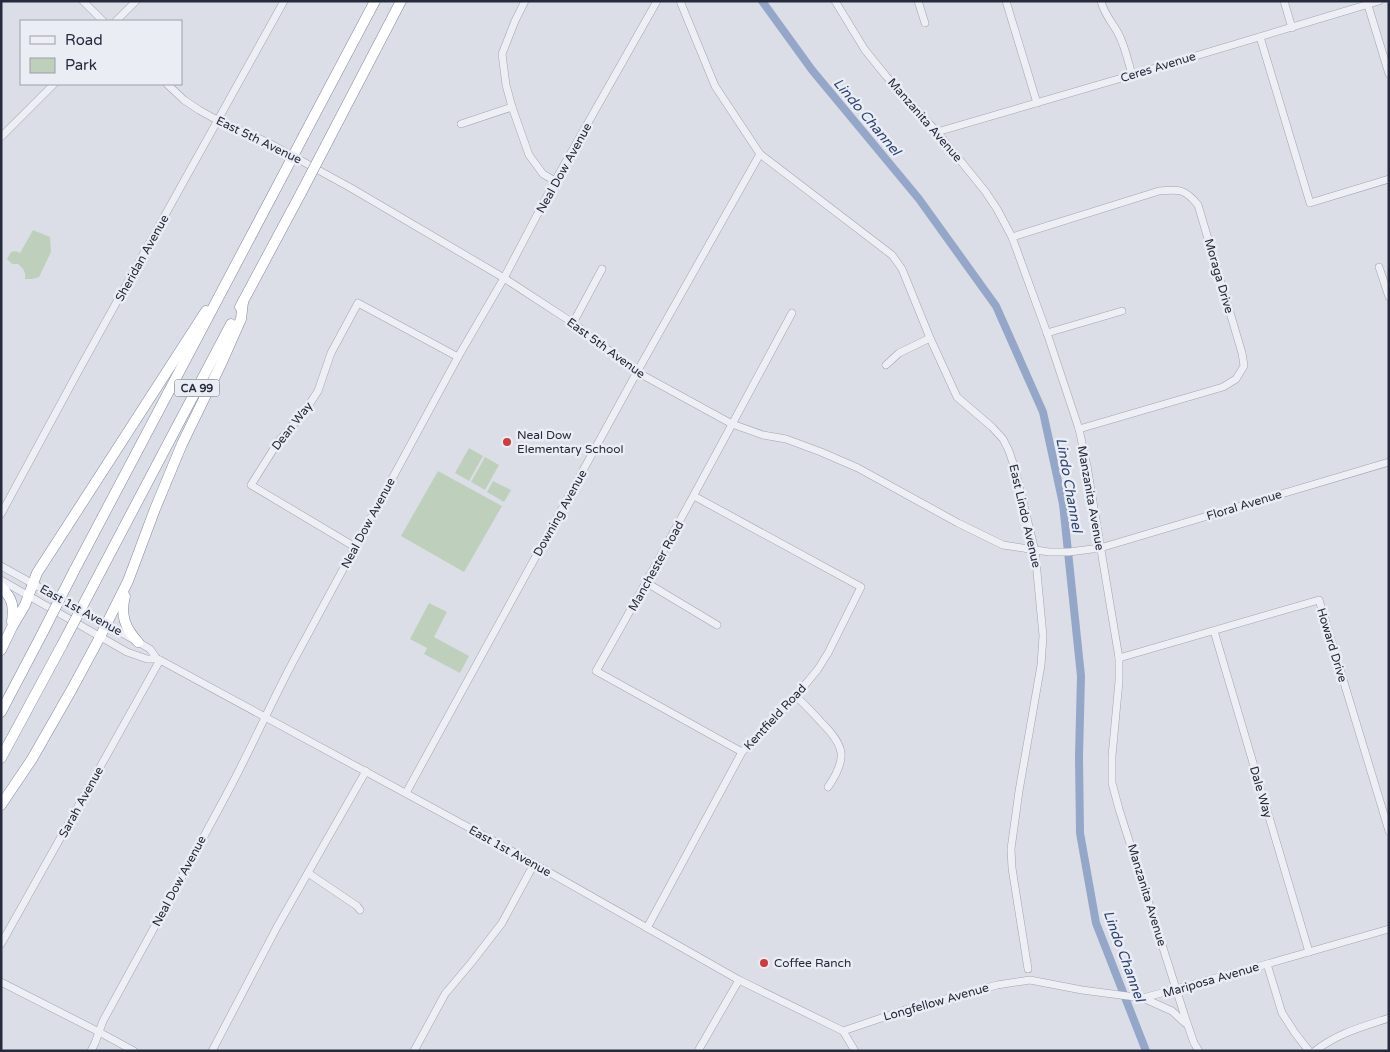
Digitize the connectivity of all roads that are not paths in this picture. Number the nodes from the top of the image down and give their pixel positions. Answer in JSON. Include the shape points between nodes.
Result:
{"nodes":[{"id":1,"x":83,"y":1,"type":"edge"},
{"id":2,"x":136,"y":1,"type":"edge"},
{"id":3,"x":284,"y":1,"type":"edge"},
{"id":4,"x":375,"y":1,"type":"edge"},
{"id":5,"x":401,"y":1,"type":"edge"},
{"id":6,"x":525,"y":1,"type":"edge"},
{"id":7,"x":657,"y":1,"type":"edge"},
{"id":8,"x":680,"y":1,"type":"edge"},
{"id":9,"x":835,"y":1,"type":"edge"},
{"id":10,"x":918,"y":1,"type":"edge"},
{"id":11,"x":1006,"y":1,"type":"edge"},
{"id":12,"x":1101,"y":1,"type":"edge"},
{"id":13,"x":1284,"y":1,"type":"edge"},
{"id":14,"x":1379,"y":1,"type":"edge"},
{"id":15,"x":1368,"y":3,"type":"edge"},
{"id":16,"x":102,"y":20,"type":"edge"},
{"id":17,"x":117,"y":20,"type":"edge"},
{"id":18,"x":925,"y":23,"type":"dead end"},
{"id":19,"x":1292,"y":28,"type":"junction"},
{"id":20,"x":1260,"y":37,"type":"junction"},
{"id":21,"x":1389,"y":74,"type":"edge"},
{"id":22,"x":1132,"y":75,"type":"junction"},
{"id":23,"x":53,"y":85,"type":"edge"},
{"id":24,"x":168,"y":85,"type":"edge"},
{"id":25,"x":1037,"y":103,"type":"junction"},
{"id":26,"x":512,"y":107,"type":"junction"},
{"id":27,"x":218,"y":120,"type":"junction"},
{"id":28,"x":461,"y":124,"type":"dead end"},
{"id":29,"x":937,"y":132,"type":"junction"},
{"id":30,"x":1,"y":137,"type":"edge"},
{"id":31,"x":760,"y":154,"type":"junction"},
{"id":32,"x":1389,"y":179,"type":"edge"},
{"id":33,"x":555,"y":182,"type":"junction"},
{"id":34,"x":1012,"y":237,"type":"junction"},
{"id":35,"x":1379,"y":267,"type":"dead end"},
{"id":36,"x":602,"y":269,"type":"dead end"},
{"id":37,"x":504,"y":278,"type":"junction"},
{"id":38,"x":225,"y":286,"type":"junction"},
{"id":39,"x":1389,"y":297,"type":"edge"},
{"id":40,"x":243,"y":302,"type":"junction"},
{"id":41,"x":1122,"y":311,"type":"dead end"},
{"id":42,"x":792,"y":312,"type":"dead end"},
{"id":43,"x":573,"y":323,"type":"junction"},
{"id":44,"x":1047,"y":333,"type":"junction"},
{"id":45,"x":930,"y":338,"type":"junction"},
{"id":46,"x":458,"y":357,"type":"junction"},
{"id":47,"x":886,"y":365,"type":"dead end"},
{"id":48,"x":637,"y":372,"type":"junction"},
{"id":49,"x":732,"y":424,"type":"junction"},
{"id":50,"x":1079,"y":429,"type":"junction"},
{"id":51,"x":1389,"y":462,"type":"edge"},
{"id":52,"x":694,"y":496,"type":"junction"},
{"id":53,"x":1,"y":514,"type":"edge"},
{"id":54,"x":355,"y":548,"type":"junction"},
{"id":55,"x":1100,"y":548,"type":"junction"},
{"id":56,"x":1035,"y":551,"type":"junction"},
{"id":57,"x":1,"y":566,"type":"edge"},
{"id":58,"x":1,"y":580,"type":"edge"},
{"id":59,"x":128,"y":581,"type":"junction"},
{"id":60,"x":33,"y":583,"type":"junction"},
{"id":61,"x":647,"y":583,"type":"junction"},
{"id":62,"x":1,"y":587,"type":"edge"},
{"id":63,"x":28,"y":596,"type":"junction"},
{"id":64,"x":107,"y":624,"type":"junction"},
{"id":65,"x":717,"y":625,"type":"dead end"},
{"id":66,"x":12,"y":627,"type":"junction"},
{"id":67,"x":1214,"y":631,"type":"junction"},
{"id":68,"x":100,"y":637,"type":"junction"},
{"id":69,"x":138,"y":642,"type":"junction"},
{"id":70,"x":1,"y":650,"type":"edge"},
{"id":71,"x":1118,"y":658,"type":"junction"},
{"id":72,"x":158,"y":660,"type":"junction"},
{"id":73,"x":796,"y":696,"type":"junction"},
{"id":74,"x":1,"y":712,"type":"edge"},
{"id":75,"x":265,"y":717,"type":"junction"},
{"id":76,"x":742,"y":752,"type":"junction"},
{"id":77,"x":1,"y":758,"type":"edge"},
{"id":78,"x":366,"y":771,"type":"junction"},
{"id":79,"x":828,"y":787,"type":"dead end"},
{"id":80,"x":406,"y":793,"type":"junction"},
{"id":81,"x":1,"y":805,"type":"edge"},
{"id":82,"x":1389,"y":831,"type":"edge"},
{"id":83,"x":534,"y":864,"type":"junction"},
{"id":84,"x":308,"y":873,"type":"junction"},
{"id":85,"x":360,"y":910,"type":"dead end"},
{"id":86,"x":647,"y":928,"type":"junction"},
{"id":87,"x":1389,"y":929,"type":"edge"},
{"id":88,"x":1,"y":944,"type":"edge"},
{"id":89,"x":1309,"y":952,"type":"junction"},
{"id":90,"x":1267,"y":964,"type":"junction"},
{"id":91,"x":1028,"y":968,"type":"dead end"},
{"id":92,"x":739,"y":980,"type":"junction"},
{"id":93,"x":1030,"y":980,"type":"joint"},
{"id":94,"x":1,"y":982,"type":"edge"},
{"id":95,"x":1176,"y":989,"type":"junction"},
{"id":96,"x":1143,"y":998,"type":"junction"},
{"id":97,"x":1389,"y":1018,"type":"edge"},
{"id":98,"x":1188,"y":1025,"type":"junction"},
{"id":99,"x":843,"y":1030,"type":"junction"},
{"id":100,"x":100,"y":1032,"type":"junction"},
{"id":101,"x":91,"y":1051,"type":"edge"},
{"id":102,"x":134,"y":1051,"type":"edge"},
{"id":103,"x":212,"y":1051,"type":"edge"},
{"id":104,"x":414,"y":1051,"type":"edge"},
{"id":105,"x":698,"y":1051,"type":"edge"},
{"id":106,"x":855,"y":1051,"type":"edge"},
{"id":107,"x":1199,"y":1051,"type":"edge"},
{"id":108,"x":1309,"y":1051,"type":"edge"},
{"id":109,"x":1315,"y":1051,"type":"edge"}],
"edges":[{"from":1,"to":16,"type":"street"},
{"from":2,"to":17,"type":"street"},
{"from":3,"to":27,"type":"street","name":"Sheridan Avenue"},
{"from":4,"to":38,"type":"highway","number":"CA 99","bridge":true},
{"from":5,"to":40,"type":"highway","number":"CA 99","bridge":true},
{"from":6,"to":26,"type":"street","via":[[502,54]]},
{"from":7,"to":33,"type":"street","name":"Neal Dow Avenue"},
{"from":8,"to":31,"type":"street","name":"East Lindo Avenue","via":[[715,86]]},
{"from":9,"to":29,"type":"street","name":"Manzanita Avenue","via":[[886,76]]},
{"from":10,"to":18,"type":"street"},
{"from":11,"to":25,"type":"street"},
{"from":12,"to":22,"type":"street","via":[[1124,46]]},
{"from":13,"to":19,"type":"street"},
{"from":14,"to":15,"type":"street","name":"Ceres Avenue"},
{"from":15,"to":19,"type":"street","name":"Ceres Avenue"},
{"from":15,"to":21,"type":"street"},
{"from":19,"to":20,"type":"street","name":"Ceres Avenue"},
{"from":20,"to":22,"type":"street","name":"Ceres Avenue"},
{"from":20,"to":32,"type":"street","via":[[1310,202]]},
{"from":22,"to":25,"type":"street","name":"Ceres Avenue"},
{"from":23,"to":30,"type":"street"},
{"from":24,"to":27,"type":"street","name":"East 5th Avenue","via":[[184,100]]},
{"from":25,"to":29,"type":"street","name":"Ceres Avenue"},
{"from":26,"to":28,"type":"street"},
{"from":26,"to":33,"type":"street","via":[[528,155],[543,174]]},
{"from":27,"to":37,"type":"street","name":"East 5th Avenue","via":[[269,143],[351,188]]},
{"from":27,"to":53,"type":"street","name":"Sheridan Avenue"},
{"from":29,"to":34,"type":"street","name":"Manzanita Avenue","via":[[985,191]]},
{"from":31,"to":45,"type":"street","name":"East Lindo Avenue","via":[[892,255],[902,269]]},
{"from":31,"to":48,"type":"street","name":"Downing Avenue"},
{"from":33,"to":37,"type":"street","name":"Neal Dow Avenue"},
{"from":34,"to":44,"type":"street","name":"Manzanita Avenue"},
{"from":34,"to":50,"type":"street","name":"Moraga Drive","via":[[1159,191],[1174,189],[1189,193],[1198,205],[1244,366],[1236,379],[1223,387]]},
{"from":35,"to":39,"type":"street"},
{"from":36,"to":43,"type":"street"},
{"from":37,"to":43,"type":"street","name":"East 5th Avenue"},
{"from":37,"to":46,"type":"street","name":"Neal Dow Avenue"},
{"from":38,"to":60,"type":"highway","via":[[200,319],[36,573]]},
{"from":38,"to":74,"type":"highway","number":"CA 99","bridge":true},
{"from":40,"to":59,"type":"highway","via":[[240,319],[182,444]]},
{"from":40,"to":77,"type":"highway","number":"CA 99","bridge":true},
{"from":41,"to":44,"type":"street"},
{"from":42,"to":49,"type":"street","name":"Manchester Road"},
{"from":43,"to":48,"type":"street","name":"East 5th Avenue"},
{"from":44,"to":50,"type":"street","name":"Manzanita Avenue"},
{"from":45,"to":47,"type":"street","via":[[899,353]]},
{"from":45,"to":56,"type":"street","name":"East Lindo Avenue","via":[[958,396],[992,427],[1009,451]]},
{"from":46,"to":54,"type":"street","name":"Neal Dow Avenue"},
{"from":46,"to":54,"type":"street","name":"Dean Way","via":[[358,303],[330,353],[318,390],[278,442],[251,485]]},
{"from":48,"to":49,"type":"street","name":"East 5th Avenue"},
{"from":48,"to":80,"type":"street","name":"Downing Avenue"},
{"from":49,"to":52,"type":"street","name":"Manchester Road"},
{"from":49,"to":56,"type":"street","name":"East 5th Avenue","via":[[821,452],[858,468],[983,537],[1003,546]]},
{"from":50,"to":55,"type":"street","name":"Manzanita Avenue"},
{"from":51,"to":55,"type":"street","name":"Floral Avenue"},
{"from":52,"to":61,"type":"street","name":"Manchester Road"},
{"from":52,"to":73,"type":"street","name":"Kentfield Road","via":[[861,587],[828,653]]},
{"from":54,"to":75,"type":"street","name":"Neal Dow Avenue"},
{"from":55,"to":56,"type":"street","name":"East 5th Avenue","via":[[1069,552]]},
{"from":55,"to":71,"type":"street","name":"Manzanita Avenue"},
{"from":56,"to":91,"type":"street","name":"East Lindo Avenue","via":[[1043,636],[1041,665],[1011,849]]},
{"from":57,"to":60,"type":"street","name":"East 1st Avenue"},
{"from":58,"to":63,"type":"street","name":"East 1st Avenue"},
{"from":59,"to":64,"type":"highway"},
{"from":59,"to":69,"type":"highway","via":[[122,613],[127,628]]},
{"from":60,"to":63,"type":"highway"},
{"from":60,"to":64,"type":"street","name":"East 1st Avenue"},
{"from":61,"to":65,"type":"street"},
{"from":61,"to":76,"type":"street","name":"Manchester Road","via":[[596,671]]},
{"from":62,"to":66,"type":"highway","via":[[13,604]]},
{"from":63,"to":66,"type":"highway"},
{"from":63,"to":68,"type":"street","name":"East 1st Avenue"},
{"from":64,"to":68,"type":"highway"},
{"from":64,"to":69,"type":"street","name":"East 1st Avenue"},
{"from":66,"to":70,"type":"highway"},
{"from":67,"to":71,"type":"street","name":"Howard Drive"},
{"from":67,"to":82,"type":"street","name":"Howard Drive","via":[[1319,600]]},
{"from":67,"to":89,"type":"street","name":"Dale Way"},
{"from":68,"to":72,"type":"street","name":"East 1st Avenue","via":[[134,654]]},
{"from":68,"to":81,"type":"highway","via":[[32,758]]},
{"from":69,"to":72,"type":"street","name":"East 1st Avenue","via":[[150,649]]},
{"from":71,"to":95,"type":"street","name":"Manzanita Avenue","via":[[1112,783]]},
{"from":72,"to":75,"type":"street","name":"East 1st Avenue"},
{"from":72,"to":88,"type":"street","name":"Sarah Avenue"},
{"from":73,"to":76,"type":"street","name":"Kentfield Road"},
{"from":73,"to":79,"type":"street","via":[[839,744],[841,762]]},
{"from":75,"to":78,"type":"street","name":"East 1st Avenue"},
{"from":75,"to":100,"type":"street","name":"Neal Dow Avenue"},
{"from":76,"to":86,"type":"street","name":"Kentfield Road"},
{"from":78,"to":80,"type":"street","name":"East 1st Avenue"},
{"from":78,"to":84,"type":"street"},
{"from":80,"to":83,"type":"street","name":"East 1st Avenue"},
{"from":83,"to":86,"type":"street","name":"East 1st Avenue"},
{"from":83,"to":104,"type":"street","via":[[502,923],[445,994]]},
{"from":84,"to":85,"type":"street"},
{"from":84,"to":103,"type":"street"},
{"from":86,"to":92,"type":"street","name":"East 1st Avenue"},
{"from":87,"to":89,"type":"street","name":"Mariposa Avenue"},
{"from":89,"to":90,"type":"street","name":"Mariposa Avenue"},
{"from":90,"to":95,"type":"street","name":"Mariposa Avenue"},
{"from":90,"to":108,"type":"street","via":[[1282,1013]]},
{"from":92,"to":99,"type":"street","name":"East 1st Avenue"},
{"from":92,"to":105,"type":"street"},
{"from":93,"to":96,"type":"street","name":"Mariposa Avenue"},
{"from":93,"to":99,"type":"street","name":"Longfellow Avenue","via":[[997,985]]},
{"from":94,"to":100,"type":"street"},
{"from":95,"to":96,"type":"street","name":"Mariposa Avenue"},
{"from":95,"to":98,"type":"street","name":"Manzanita Avenue"},
{"from":96,"to":98,"type":"street","via":[[1172,1011]]},
{"from":97,"to":109,"type":"street","via":[[1329,1040]]},
{"from":98,"to":107,"type":"street","name":"Manzanita Avenue"},
{"from":99,"to":106,"type":"street"},
{"from":100,"to":101,"type":"street","name":"Neal Dow Avenue"},
{"from":100,"to":102,"type":"street"}]}
